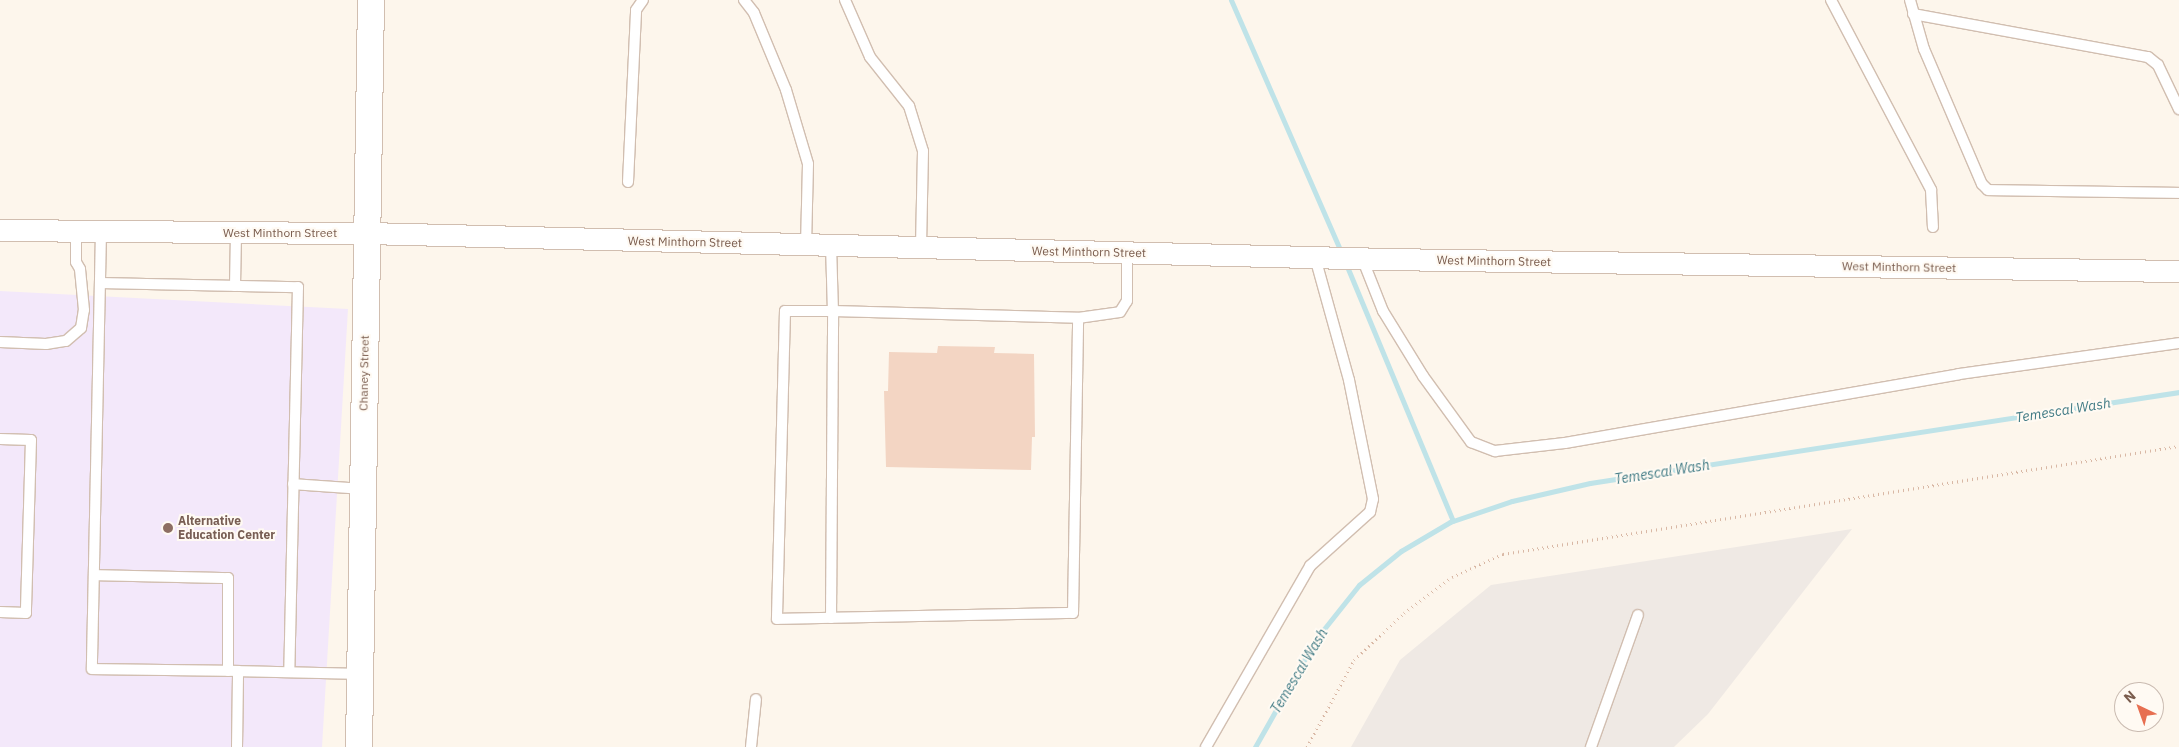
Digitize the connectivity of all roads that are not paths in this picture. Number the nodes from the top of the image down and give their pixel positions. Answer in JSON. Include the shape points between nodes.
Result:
{"nodes":[{"id":1,"x":371,"y":0,"type":"edge"},
{"id":2,"x":643,"y":0,"type":"edge"},
{"id":3,"x":744,"y":0,"type":"edge"},
{"id":4,"x":845,"y":0,"type":"edge"},
{"id":5,"x":1830,"y":0,"type":"edge"},
{"id":6,"x":1910,"y":0,"type":"edge"},
{"id":7,"x":1913,"y":14,"type":"junction"},
{"id":8,"x":2179,"y":109,"type":"edge"},
{"id":9,"x":628,"y":182,"type":"dead end"},
{"id":10,"x":2179,"y":193,"type":"edge"},
{"id":11,"x":1933,"y":227,"type":"dead end"},
{"id":12,"x":0,"y":230,"type":"edge"},
{"id":13,"x":76,"y":230,"type":"junction"},
{"id":14,"x":101,"y":231,"type":"junction"},
{"id":15,"x":236,"y":232,"type":"junction"},
{"id":16,"x":367,"y":234,"type":"junction"},
{"id":17,"x":806,"y":245,"type":"junction"},
{"id":18,"x":831,"y":245,"type":"junction"},
{"id":19,"x":921,"y":248,"type":"junction"},
{"id":20,"x":1127,"y":252,"type":"junction"},
{"id":21,"x":1306,"y":257,"type":"junction"},
{"id":22,"x":1362,"y":258,"type":"junction"},
{"id":23,"x":2179,"y":272,"type":"edge"},
{"id":24,"x":100,"y":283,"type":"junction"},
{"id":25,"x":235,"y":286,"type":"junction"},
{"id":26,"x":833,"y":311,"type":"junction"},
{"id":27,"x":1078,"y":318,"type":"junction"},
{"id":28,"x":0,"y":342,"type":"edge"},
{"id":29,"x":2179,"y":343,"type":"edge"},
{"id":30,"x":0,"y":439,"type":"edge"},
{"id":31,"x":293,"y":484,"type":"junction"},
{"id":32,"x":362,"y":490,"type":"junction"},
{"id":33,"x":94,"y":575,"type":"junction"},
{"id":34,"x":0,"y":612,"type":"edge"},
{"id":35,"x":1638,"y":615,"type":"dead end"},
{"id":36,"x":831,"y":618,"type":"junction"},
{"id":37,"x":233,"y":671,"type":"junction"},
{"id":38,"x":289,"y":672,"type":"junction"},
{"id":39,"x":358,"y":674,"type":"junction"},
{"id":40,"x":756,"y":698,"type":"dead end"},
{"id":41,"x":237,"y":747,"type":"edge"},
{"id":42,"x":358,"y":747,"type":"edge"},
{"id":43,"x":751,"y":747,"type":"edge"},
{"id":44,"x":1206,"y":747,"type":"edge"},
{"id":45,"x":1591,"y":747,"type":"edge"}],
"edges":[{"from":1,"to":16,"type":"street","name":"Chaney Street"},
{"from":2,"to":9,"type":"lane","via":[[636,10]]},
{"from":3,"to":17,"type":"lane","via":[[754,13],[786,90],[808,164]]},
{"from":4,"to":19,"type":"lane","via":[[870,56],[909,106],[923,151]]},
{"from":5,"to":11,"type":"lane","via":[[1931,190]]},
{"from":6,"to":7,"type":"lane"},
{"from":7,"to":8,"type":"lane","via":[[2148,57],[2158,66]]},
{"from":7,"to":10,"type":"lane","via":[[1924,49],[1982,184],[1988,190]]},
{"from":12,"to":13,"type":"street","name":"West Minthorn Street"},
{"from":13,"to":14,"type":"street","name":"West Minthorn Street"},
{"from":13,"to":28,"type":"lane","via":[[76,262],[80,269],[84,310],[81,328],[66,341],[46,344]]},
{"from":14,"to":15,"type":"street","name":"West Minthorn Street"},
{"from":14,"to":24,"type":"lane"},
{"from":15,"to":16,"type":"street","name":"West Minthorn Street"},
{"from":15,"to":25,"type":"lane"},
{"from":16,"to":17,"type":"street","name":"West Minthorn Street"},
{"from":16,"to":32,"type":"street","name":"Chaney Street"},
{"from":17,"to":18,"type":"street","name":"West Minthorn Street"},
{"from":18,"to":19,"type":"street","name":"West Minthorn Street"},
{"from":18,"to":26,"type":"lane"},
{"from":19,"to":20,"type":"street","name":"West Minthorn Street"},
{"from":20,"to":21,"type":"street","name":"West Minthorn Street"},
{"from":20,"to":27,"type":"lane","via":[[1127,301],[1120,312]]},
{"from":21,"to":22,"type":"street","name":"West Minthorn Street"},
{"from":21,"to":44,"type":"lane","via":[[1349,380],[1374,499],[1370,512],[1310,566]]},
{"from":22,"to":23,"type":"street","name":"West Minthorn Street"},
{"from":22,"to":29,"type":"lane","via":[[1383,311],[1423,376],[1472,442],[1495,452],[1565,443],[1959,374]]},
{"from":24,"to":25,"type":"lane"},
{"from":24,"to":33,"type":"lane"},
{"from":25,"to":31,"type":"lane","via":[[298,287]]},
{"from":26,"to":27,"type":"lane"},
{"from":26,"to":36,"type":"lane"},
{"from":26,"to":36,"type":"lane","via":[[785,311],[778,619]]},
{"from":27,"to":36,"type":"lane","via":[[1073,613]]},
{"from":30,"to":34,"type":"lane","via":[[31,440],[26,613]]},
{"from":31,"to":32,"type":"lane"},
{"from":31,"to":38,"type":"lane"},
{"from":32,"to":39,"type":"street","name":"Chaney Street"},
{"from":33,"to":37,"type":"lane","via":[[228,578]]},
{"from":33,"to":37,"type":"lane","via":[[92,669]]},
{"from":35,"to":45,"type":"lane"},
{"from":37,"to":38,"type":"lane"},
{"from":37,"to":41,"type":"lane"},
{"from":38,"to":39,"type":"lane"},
{"from":39,"to":42,"type":"street","name":"Chaney Street"},
{"from":40,"to":43,"type":"lane"}]}
